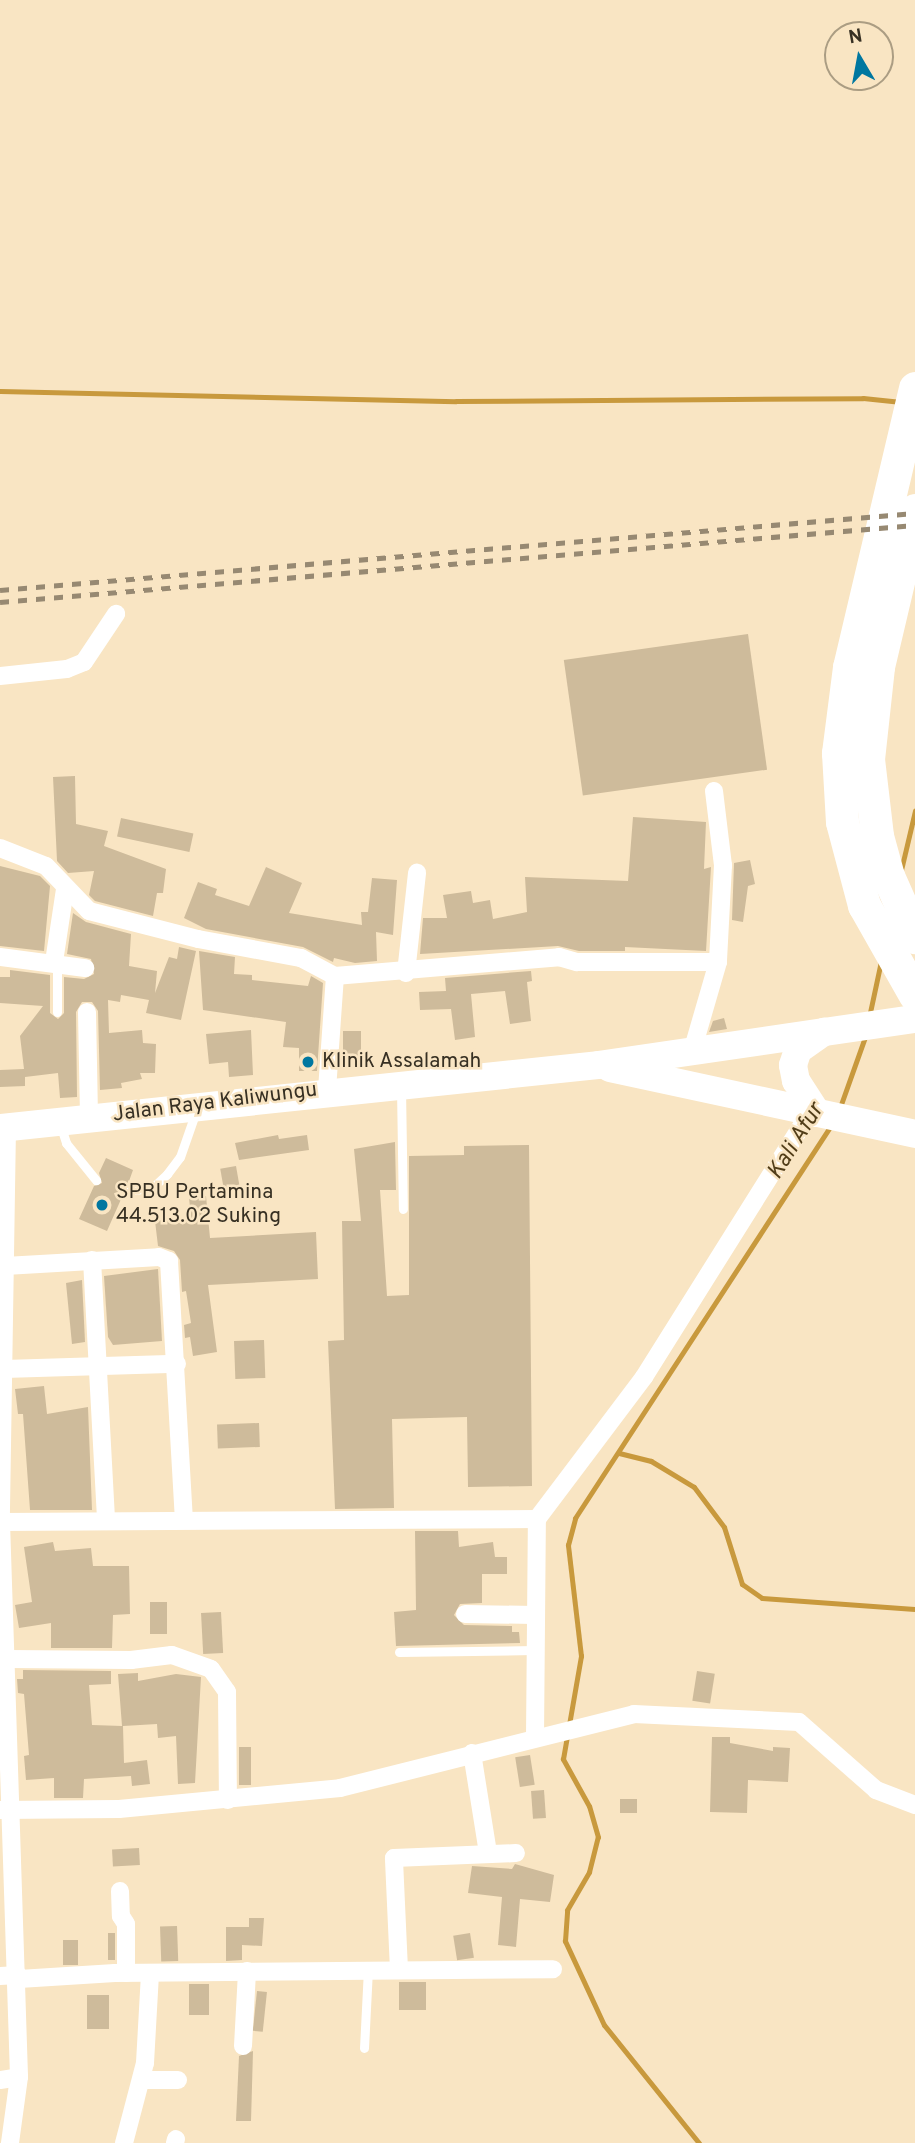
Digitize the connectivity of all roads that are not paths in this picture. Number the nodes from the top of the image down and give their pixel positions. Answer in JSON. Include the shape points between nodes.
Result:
{"nodes":[{"id":1,"x":914,"y":394,"type":"edge"},
{"id":2,"x":915,"y":510,"type":"edge"},
{"id":3,"x":116,"y":614,"type":"dead end"},
{"id":4,"x":864,"y":667,"type":"junction"},
{"id":5,"x":0,"y":676,"type":"edge"},
{"id":6,"x":714,"y":791,"type":"dead end"},
{"id":7,"x":0,"y":848,"type":"edge"},
{"id":8,"x":417,"y":873,"type":"dead end"},
{"id":9,"x":65,"y":888,"type":"junction"},
{"id":10,"x":915,"y":937,"type":"edge"},
{"id":11,"x":0,"y":957,"type":"edge"},
{"id":12,"x":718,"y":962,"type":"junction"},
{"id":13,"x":55,"y":964,"type":"junction"},
{"id":14,"x":85,"y":968,"type":"dead end"},
{"id":15,"x":406,"y":973,"type":"junction"},
{"id":16,"x":335,"y":976,"type":"junction"},
{"id":17,"x":915,"y":995,"type":"edge"},
{"id":18,"x":57,"y":1012,"type":"dead end"},
{"id":19,"x":87,"y":1012,"type":"dead end"},
{"id":20,"x":915,"y":1019,"type":"edge"},
{"id":21,"x":851,"y":1029,"type":"junction"},
{"id":22,"x":693,"y":1048,"type":"junction"},
{"id":23,"x":598,"y":1065,"type":"junction"},
{"id":24,"x":401,"y":1083,"type":"junction"},
{"id":25,"x":327,"y":1090,"type":"junction"},
{"id":26,"x":197,"y":1106,"type":"junction"},
{"id":27,"x":823,"y":1114,"type":"junction"},
{"id":28,"x":89,"y":1118,"type":"junction"},
{"id":29,"x":59,"y":1121,"type":"junction"},
{"id":30,"x":4,"y":1127,"type":"edge"},
{"id":31,"x":915,"y":1134,"type":"edge"},
{"id":32,"x":96,"y":1180,"type":"dead end"},
{"id":33,"x":124,"y":1191,"type":"dead end"},
{"id":34,"x":403,"y":1209,"type":"dead end"},
{"id":35,"x":92,"y":1260,"type":"junction"},
{"id":36,"x":5,"y":1266,"type":"junction"},
{"id":37,"x":177,"y":1364,"type":"junction"},
{"id":38,"x":99,"y":1367,"type":"junction"},
{"id":39,"x":4,"y":1369,"type":"junction"},
{"id":40,"x":184,"y":1519,"type":"junction"},
{"id":41,"x":537,"y":1519,"type":"junction"},
{"id":42,"x":106,"y":1521,"type":"junction"},
{"id":43,"x":1,"y":1522,"type":"edge"},
{"id":44,"x":465,"y":1614,"type":"dead end"},
{"id":45,"x":534,"y":1615,"type":"junction"},
{"id":46,"x":534,"y":1650,"type":"junction"},
{"id":47,"x":399,"y":1651,"type":"dead end"},
{"id":48,"x":7,"y":1659,"type":"junction"},
{"id":49,"x":535,"y":1737,"type":"junction"},
{"id":50,"x":472,"y":1753,"type":"junction"},
{"id":51,"x":228,"y":1800,"type":"junction"},
{"id":52,"x":915,"y":1805,"type":"edge"},
{"id":53,"x":6,"y":1809,"type":"edge"},
{"id":54,"x":488,"y":1853,"type":"junction"},
{"id":55,"x":516,"y":1853,"type":"dead end"},
{"id":56,"x":120,"y":1891,"type":"dead end"},
{"id":57,"x":553,"y":1969,"type":"dead end"},
{"id":58,"x":368,"y":1970,"type":"junction"},
{"id":59,"x":399,"y":1970,"type":"junction"},
{"id":60,"x":247,"y":1971,"type":"junction"},
{"id":61,"x":126,"y":1973,"type":"junction"},
{"id":62,"x":150,"y":1973,"type":"junction"},
{"id":63,"x":12,"y":1977,"type":"edge"},
{"id":64,"x":243,"y":2046,"type":"dead end"},
{"id":65,"x":364,"y":2048,"type":"dead end"},
{"id":66,"x":19,"y":2077,"type":"junction"},
{"id":67,"x":0,"y":2080,"type":"edge"},
{"id":68,"x":142,"y":2080,"type":"junction"},
{"id":69,"x":178,"y":2080,"type":"dead end"},
{"id":70,"x":9,"y":2143,"type":"edge"},
{"id":71,"x":124,"y":2143,"type":"edge"}],
"edges":[{"from":1,"to":4,"type":"highway"},
{"from":2,"to":4,"type":"highway"},
{"from":3,"to":5,"type":"street","via":[[84,662],[67,669]]},
{"from":4,"to":10,"type":"highway","via":[[871,803],[888,876]]},
{"from":4,"to":17,"type":"highway","via":[[839,740],[839,794],[849,849],[876,931]]},
{"from":6,"to":12,"type":"street","via":[[723,865]]},
{"from":7,"to":9,"type":"street","via":[[46,866]]},
{"from":8,"to":15,"type":"street"},
{"from":9,"to":13,"type":"street"},
{"from":9,"to":16,"type":"street","via":[[89,911],[301,958]]},
{"from":11,"to":13,"type":"street"},
{"from":12,"to":15,"type":"street","via":[[577,962],[559,957]]},
{"from":12,"to":22,"type":"street"},
{"from":13,"to":14,"type":"street"},
{"from":13,"to":18,"type":"lane"},
{"from":15,"to":16,"type":"street"},
{"from":16,"to":25,"type":"street"},
{"from":19,"to":28,"type":"street"},
{"from":20,"to":21,"type":"main road"},
{"from":21,"to":22,"type":"main road"},
{"from":21,"to":27,"type":"main road","via":[[807,1040],[793,1065],[796,1081]]},
{"from":22,"to":23,"type":"main road"},
{"from":23,"to":24,"type":"main road","name":"Jalan Raya Kaliwungu"},
{"from":23,"to":27,"type":"main road"},
{"from":24,"to":25,"type":"main road","name":"Jalan Raya Kaliwungu"},
{"from":24,"to":34,"type":"lane"},
{"from":25,"to":26,"type":"main road","name":"Jalan Raya Kaliwungu"},
{"from":26,"to":28,"type":"main road","name":"Jalan Raya Kaliwungu"},
{"from":26,"to":33,"type":"lane","via":[[180,1157],[167,1174],[152,1188]]},
{"from":27,"to":31,"type":"main road"},
{"from":27,"to":41,"type":"street","via":[[644,1377]]},
{"from":28,"to":29,"type":"main road","name":"Jalan Raya Kaliwungu"},
{"from":29,"to":30,"type":"main road","name":"Jalan Raya Kaliwungu"},
{"from":29,"to":32,"type":"lane","via":[[66,1143]]},
{"from":30,"to":36,"type":"street"},
{"from":35,"to":36,"type":"street"},
{"from":35,"to":37,"type":"street","via":[[159,1257],[169,1261]]},
{"from":35,"to":38,"type":"street"},
{"from":36,"to":39,"type":"street"},
{"from":37,"to":38,"type":"street"},
{"from":37,"to":40,"type":"street"},
{"from":38,"to":39,"type":"street"},
{"from":38,"to":42,"type":"street"},
{"from":39,"to":43,"type":"street"},
{"from":40,"to":41,"type":"street"},
{"from":40,"to":42,"type":"street"},
{"from":41,"to":45,"type":"street"},
{"from":42,"to":43,"type":"street"},
{"from":43,"to":48,"type":"street"},
{"from":44,"to":45,"type":"street"},
{"from":45,"to":46,"type":"street"},
{"from":46,"to":47,"type":"lane"},
{"from":46,"to":49,"type":"street"},
{"from":48,"to":51,"type":"street","via":[[131,1660],[172,1655],[211,1669],[227,1692]]},
{"from":48,"to":53,"type":"street"},
{"from":49,"to":50,"type":"street"},
{"from":49,"to":52,"type":"street","via":[[634,1714],[792,1720],[805,1726],[876,1790]]},
{"from":50,"to":51,"type":"street","via":[[340,1788]]},
{"from":50,"to":54,"type":"street"},
{"from":51,"to":53,"type":"street","via":[[119,1809]]},
{"from":53,"to":63,"type":"street"},
{"from":54,"to":55,"type":"street"},
{"from":54,"to":59,"type":"street","via":[[394,1858]]},
{"from":56,"to":61,"type":"street","via":[[126,1924]]},
{"from":57,"to":59,"type":"street"},
{"from":58,"to":59,"type":"street"},
{"from":58,"to":60,"type":"street"},
{"from":58,"to":65,"type":"lane"},
{"from":60,"to":62,"type":"street"},
{"from":60,"to":64,"type":"street"},
{"from":61,"to":62,"type":"street"},
{"from":61,"to":63,"type":"street"},
{"from":62,"to":68,"type":"street"},
{"from":63,"to":66,"type":"street"},
{"from":66,"to":67,"type":"street"},
{"from":66,"to":70,"type":"street"},
{"from":68,"to":69,"type":"street"},
{"from":68,"to":71,"type":"street","via":[[131,2105]]}]}
